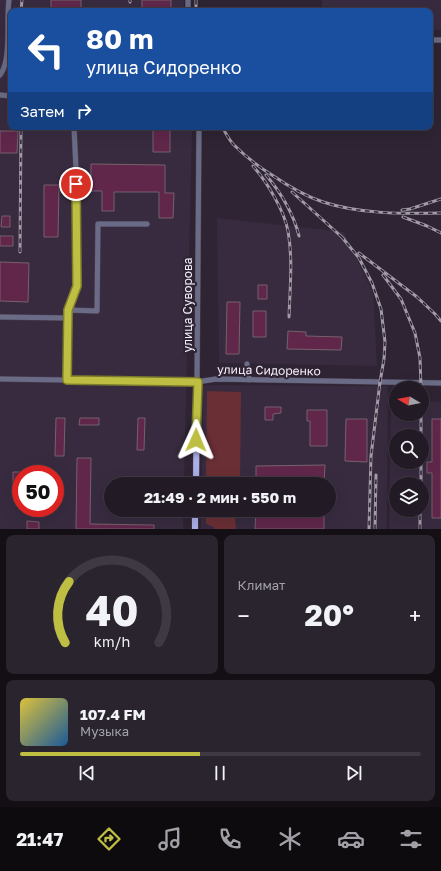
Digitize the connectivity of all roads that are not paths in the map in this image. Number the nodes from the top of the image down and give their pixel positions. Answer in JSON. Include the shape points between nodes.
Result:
{"nodes":[{"id":1,"x":8,"y":52,"type":"edge"},
{"id":2,"x":0,"y":75,"type":"edge"},
{"id":3,"x":74,"y":130,"type":"edge"},
{"id":4,"x":199,"y":130,"type":"edge"},
{"id":5,"x":147,"y":224,"type":"dead end"},
{"id":6,"x":68,"y":310,"type":"junction"},
{"id":7,"x":0,"y":317,"type":"edge"},
{"id":8,"x":68,"y":318,"type":"junction"},
{"id":9,"x":247,"y":364,"type":"dead end"},
{"id":10,"x":0,"y":379,"type":"edge"},
{"id":11,"x":67,"y":380,"type":"junction"},
{"id":12,"x":249,"y":380,"type":"junction"},
{"id":13,"x":198,"y":382,"type":"junction"},
{"id":14,"x":441,"y":383,"type":"edge"},
{"id":15,"x":196,"y":477,"type":"edge"},
{"id":16,"x":195,"y":517,"type":"edge"},
{"id":17,"x":195,"y":529,"type":"edge"}],
"edges":[{"from":1,"to":2,"type":"street","via":[[4,71]]},
{"from":3,"to":6,"type":"street","via":[[77,286]]},
{"from":4,"to":13,"type":"street","name":"улица Суворова"},
{"from":5,"to":6,"type":"street","via":[[98,224],[97,311]]},
{"from":6,"to":8,"type":"street"},
{"from":7,"to":8,"type":"street"},
{"from":8,"to":11,"type":"street"},
{"from":9,"to":12,"type":"street"},
{"from":10,"to":11,"type":"street","name":"улица Сидоренко"},
{"from":11,"to":13,"type":"street","name":"улица Сидоренко"},
{"from":12,"to":13,"type":"street","name":"улица Сидоренко","via":[[216,379]]},
{"from":12,"to":14,"type":"street","name":"улица Сидоренко"},
{"from":13,"to":15,"type":"main road","name":"улица Суворова"},
{"from":16,"to":17,"type":"main road"}]}
